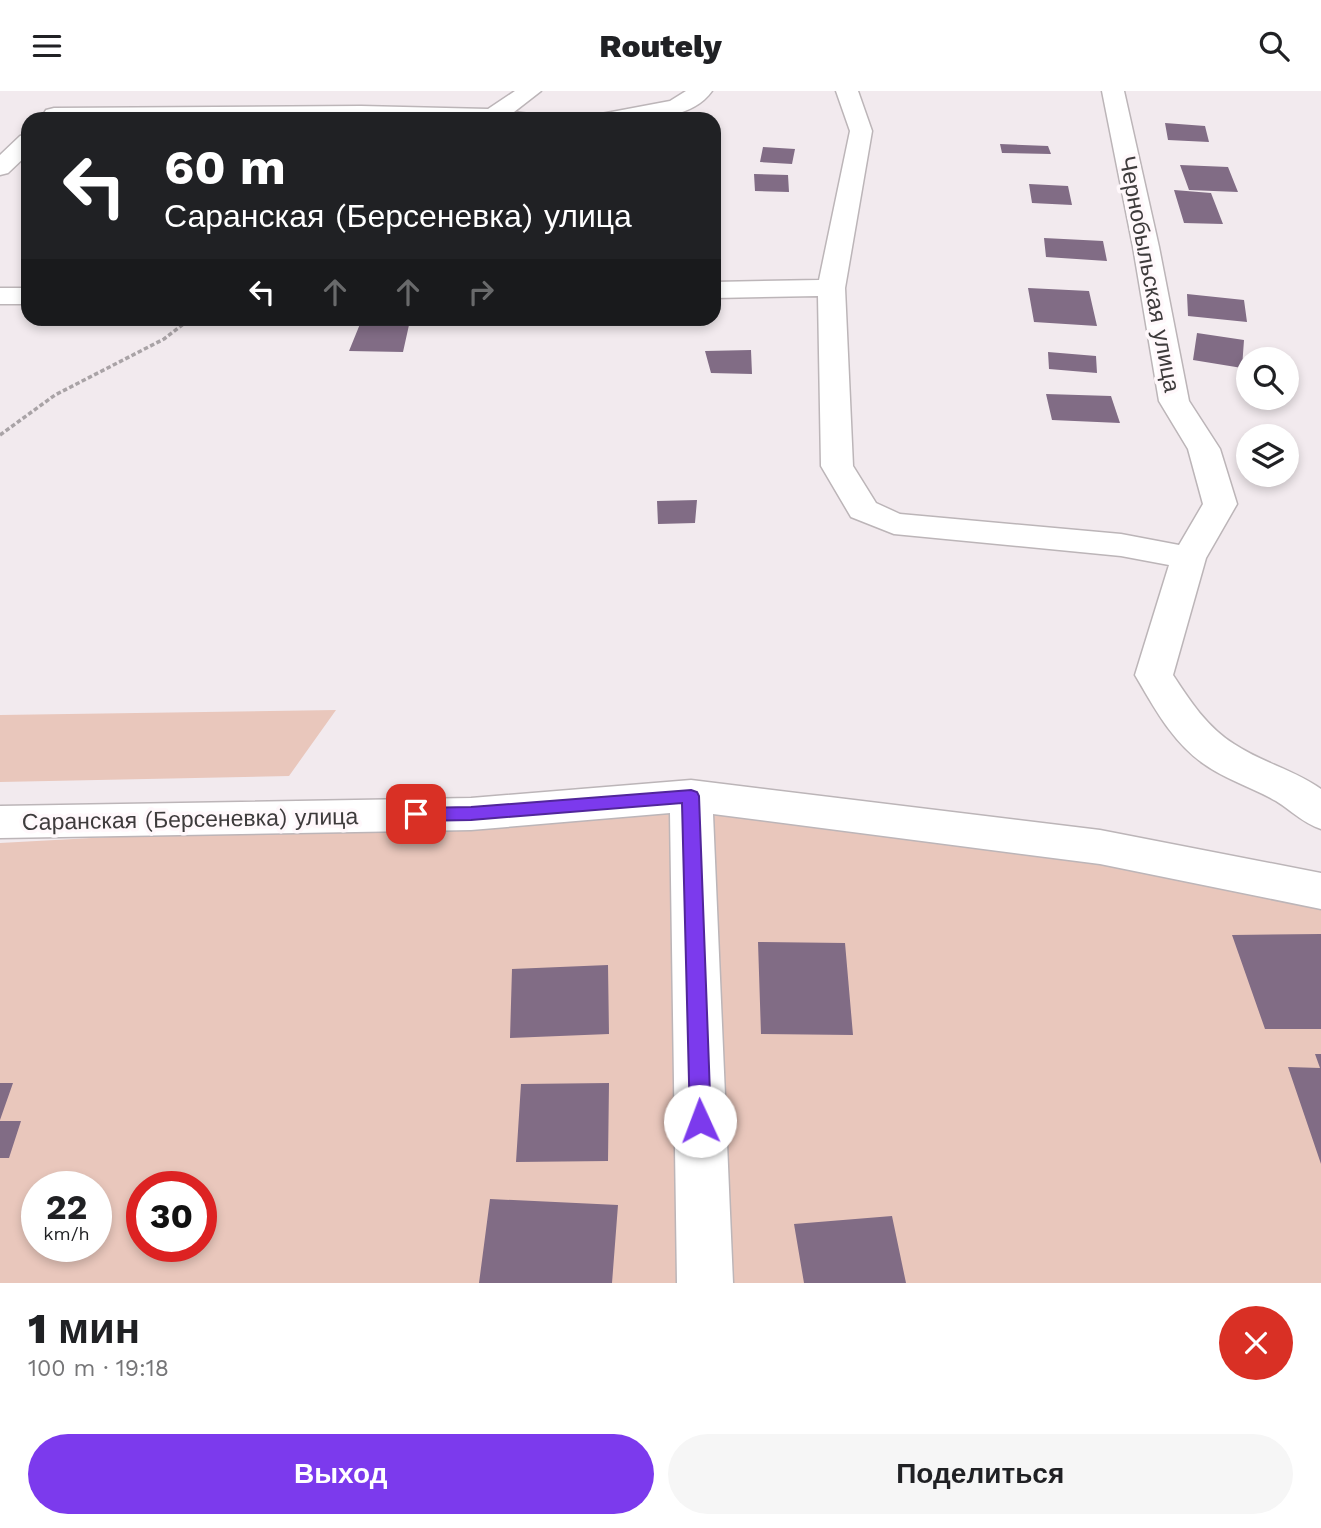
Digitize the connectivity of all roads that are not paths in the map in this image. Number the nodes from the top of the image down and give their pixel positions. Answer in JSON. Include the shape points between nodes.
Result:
{"nodes":[{"id":1,"x":62,"y":91,"type":"edge"},
{"id":2,"x":530,"y":91,"type":"edge"},
{"id":3,"x":701,"y":91,"type":"edge"},
{"id":4,"x":847,"y":91,"type":"edge"},
{"id":5,"x":1113,"y":91,"type":"edge"},
{"id":6,"x":54,"y":112,"type":"edge"},
{"id":7,"x":499,"y":112,"type":"edge"},
{"id":8,"x":646,"y":112,"type":"edge"},
{"id":9,"x":21,"y":148,"type":"edge"},
{"id":10,"x":0,"y":168,"type":"edge"},
{"id":11,"x":831,"y":288,"type":"junction"},
{"id":12,"x":721,"y":290,"type":"edge"},
{"id":13,"x":0,"y":296,"type":"edge"},
{"id":14,"x":21,"y":296,"type":"edge"},
{"id":15,"x":1189,"y":558,"type":"junction"},
{"id":16,"x":691,"y":796,"type":"junction"},
{"id":17,"x":1321,"y":814,"type":"edge"},
{"id":18,"x":0,"y":822,"type":"edge"},
{"id":19,"x":1321,"y":891,"type":"edge"},
{"id":20,"x":705,"y":1283,"type":"edge"}],
"edges":[{"from":1,"to":6,"type":"street"},
{"from":2,"to":7,"type":"street"},
{"from":3,"to":8,"type":"street","via":[[677,106]]},
{"from":4,"to":11,"type":"street","via":[[861,131]]},
{"from":5,"to":15,"type":"street","name":"Чернобыльская улица","via":[[1174,401],[1204,449],[1220,504]]},
{"from":9,"to":10,"type":"street"},
{"from":11,"to":12,"type":"street"},
{"from":11,"to":15,"type":"street","via":[[837,465],[863,510],[894,524],[1121,545]]},
{"from":13,"to":14,"type":"street"},
{"from":15,"to":17,"type":"street","name":"Чернобыльская улица","via":[[1154,675],[1197,737],[1231,762],[1275,780]]},
{"from":16,"to":18,"type":"street","name":"Саранская (Берсеневка) улица","via":[[471,814]]},
{"from":16,"to":19,"type":"street","name":"Саранская (Берсеневка) улица","via":[[1100,847]]},
{"from":16,"to":20,"type":"street"}]}
